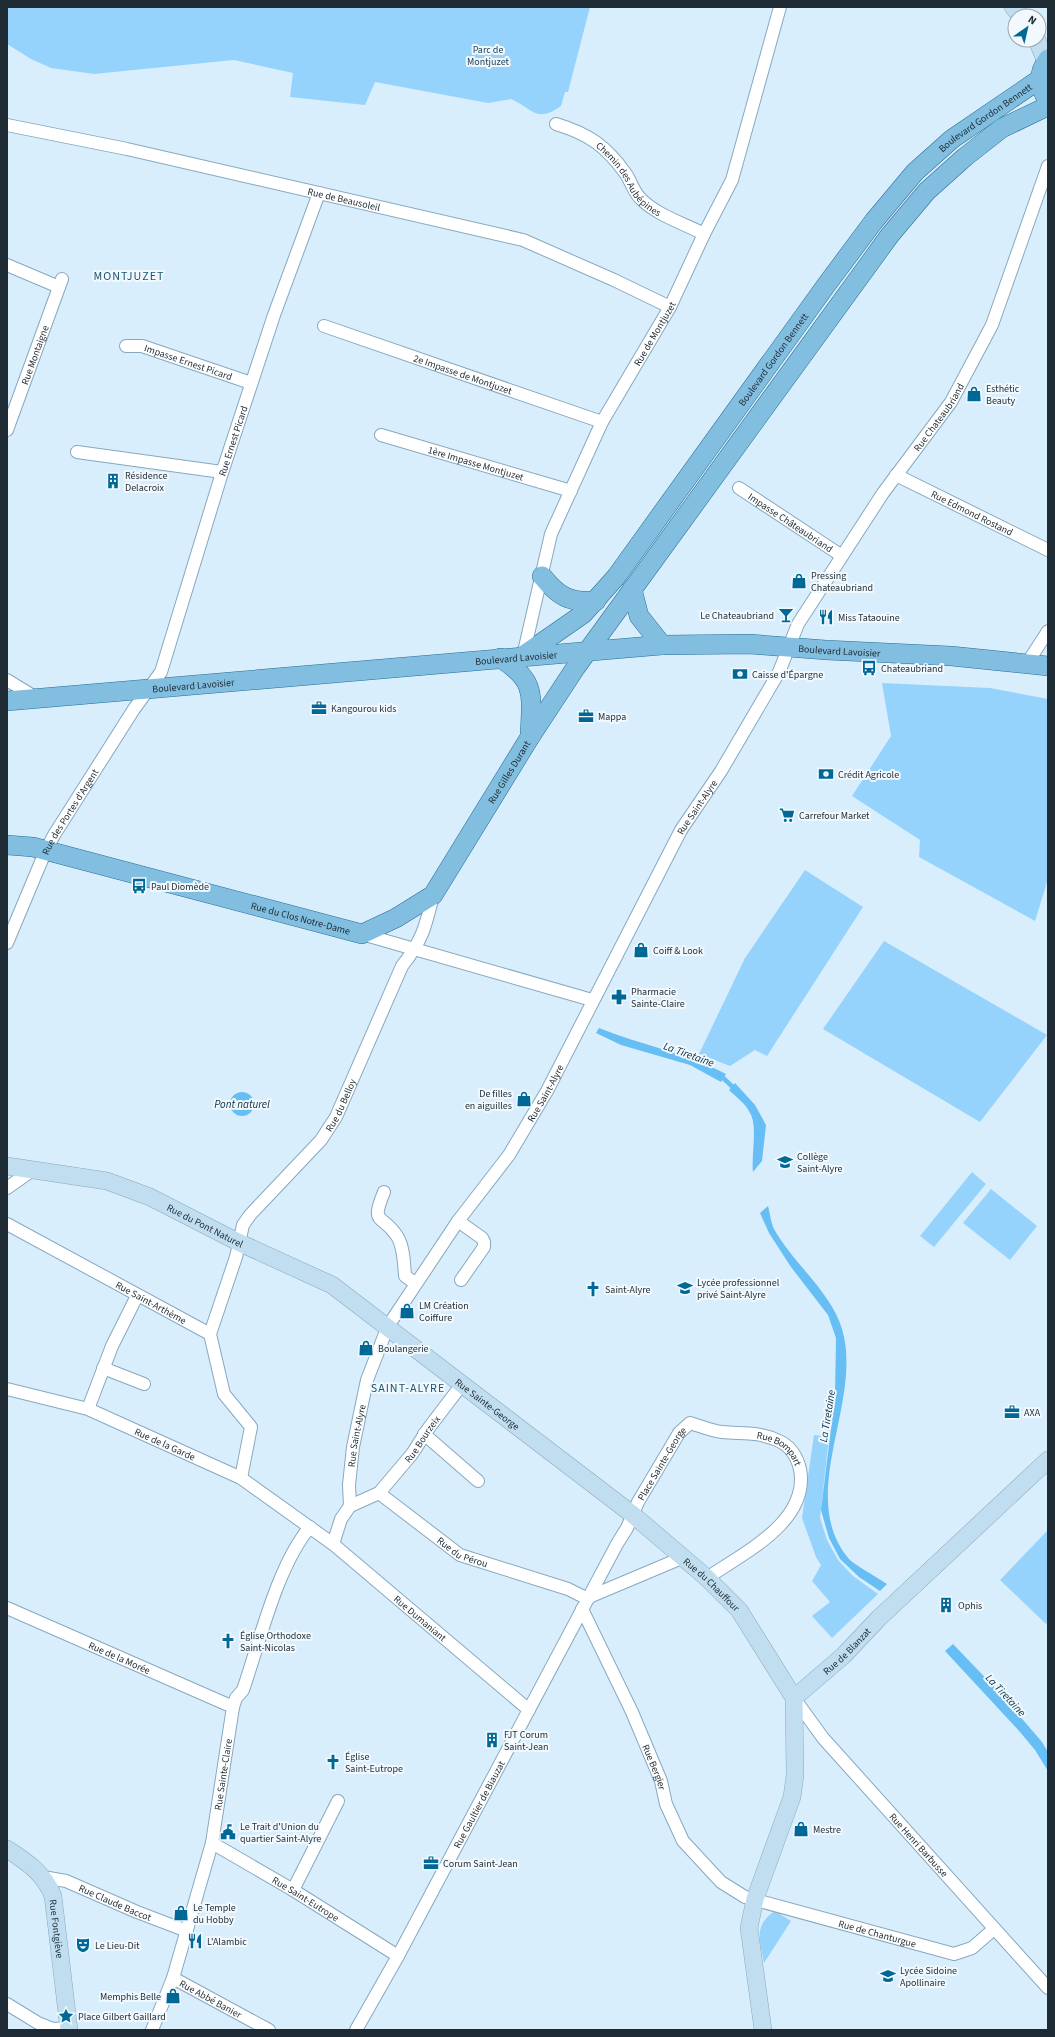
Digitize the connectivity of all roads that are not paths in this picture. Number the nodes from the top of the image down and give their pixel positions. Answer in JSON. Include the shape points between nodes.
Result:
{"nodes":[{"id":1,"x":780,"y":7,"type":"edge"},
{"id":2,"x":1039,"y":48,"type":"edge"},
{"id":3,"x":1044,"y":67,"type":"edge"},
{"id":4,"x":1048,"y":100,"type":"edge"},
{"id":5,"x":1048,"y":106,"type":"edge"},
{"id":6,"x":556,"y":124,"type":"dead end"},
{"id":7,"x":7,"y":125,"type":"edge"},
{"id":8,"x":1048,"y":166,"type":"edge"},
{"id":9,"x":319,"y":192,"type":"junction"},
{"id":10,"x":704,"y":234,"type":"junction"},
{"id":11,"x":7,"y":265,"type":"edge"},
{"id":12,"x":670,"y":307,"type":"junction"},
{"id":13,"x":324,"y":326,"type":"dead end"},
{"id":14,"x":126,"y":346,"type":"dead end"},
{"id":15,"x":251,"y":383,"type":"junction"},
{"id":16,"x":602,"y":422,"type":"junction"},
{"id":17,"x":7,"y":430,"type":"edge"},
{"id":18,"x":381,"y":435,"type":"dead end"},
{"id":19,"x":77,"y":452,"type":"dead end"},
{"id":20,"x":222,"y":472,"type":"junction"},
{"id":21,"x":896,"y":475,"type":"junction"},
{"id":22,"x":739,"y":488,"type":"dead end"},
{"id":23,"x":571,"y":491,"type":"junction"},
{"id":24,"x":1048,"y":550,"type":"edge"},
{"id":25,"x":842,"y":556,"type":"junction"},
{"id":26,"x":542,"y":576,"type":"junction"},
{"id":27,"x":632,"y":589,"type":"junction"},
{"id":28,"x":596,"y":601,"type":"junction"},
{"id":29,"x":1048,"y":631,"type":"edge"},
{"id":30,"x":662,"y":645,"type":"junction"},
{"id":31,"x":789,"y":647,"type":"junction"},
{"id":32,"x":587,"y":651,"type":"junction"},
{"id":33,"x":523,"y":656,"type":"junction"},
{"id":34,"x":500,"y":658,"type":"junction"},
{"id":35,"x":1026,"y":665,"type":"junction"},
{"id":36,"x":1048,"y":666,"type":"edge"},
{"id":37,"x":1048,"y":678,"type":"edge"},
{"id":38,"x":7,"y":680,"type":"edge"},
{"id":39,"x":150,"y":689,"type":"junction"},
{"id":40,"x":38,"y":699,"type":"junction"},
{"id":41,"x":7,"y":701,"type":"edge"},
{"id":42,"x":530,"y":737,"type":"junction"},
{"id":43,"x":7,"y":845,"type":"edge"},
{"id":44,"x":46,"y":850,"type":"junction"},
{"id":45,"x":433,"y":895,"type":"junction"},
{"id":46,"x":362,"y":934,"type":"junction"},
{"id":47,"x":7,"y":943,"type":"edge"},
{"id":48,"x":416,"y":949,"type":"junction"},
{"id":49,"x":592,"y":1000,"type":"junction"},
{"id":50,"x":7,"y":1166,"type":"edge"},
{"id":51,"x":34,"y":1169,"type":"junction"},
{"id":52,"x":7,"y":1188,"type":"edge"},
{"id":53,"x":384,"y":1192,"type":"dead end"},
{"id":54,"x":458,"y":1221,"type":"junction"},
{"id":55,"x":7,"y":1224,"type":"edge"},
{"id":56,"x":238,"y":1242,"type":"junction"},
{"id":57,"x":461,"y":1280,"type":"dead end"},
{"id":58,"x":415,"y":1283,"type":"junction"},
{"id":59,"x":137,"y":1296,"type":"junction"},
{"id":60,"x":388,"y":1326,"type":"junction"},
{"id":61,"x":210,"y":1334,"type":"junction"},
{"id":62,"x":104,"y":1368,"type":"junction"},
{"id":63,"x":463,"y":1383,"type":"junction"},
{"id":64,"x":144,"y":1384,"type":"dead end"},
{"id":65,"x":7,"y":1389,"type":"edge"},
{"id":66,"x":88,"y":1410,"type":"junction"},
{"id":67,"x":721,"y":1432,"type":"joint"},
{"id":68,"x":424,"y":1434,"type":"junction"},
{"id":69,"x":1048,"y":1460,"type":"edge"},
{"id":70,"x":241,"y":1478,"type":"junction"},
{"id":71,"x":478,"y":1481,"type":"dead end"},
{"id":72,"x":379,"y":1493,"type":"junction"},
{"id":73,"x":350,"y":1506,"type":"junction"},
{"id":74,"x":632,"y":1514,"type":"junction"},
{"id":75,"x":310,"y":1527,"type":"junction"},
{"id":76,"x":333,"y":1544,"type":"junction"},
{"id":77,"x":684,"y":1557,"type":"junction"},
{"id":78,"x":707,"y":1578,"type":"junction"},
{"id":79,"x":586,"y":1602,"type":"junction"},
{"id":80,"x":7,"y":1608,"type":"edge"},
{"id":81,"x":794,"y":1698,"type":"junction"},
{"id":82,"x":233,"y":1707,"type":"junction"},
{"id":83,"x":529,"y":1710,"type":"junction"},
{"id":84,"x":338,"y":1801,"type":"dead end"},
{"id":85,"x":212,"y":1843,"type":"junction"},
{"id":86,"x":7,"y":1850,"type":"edge"},
{"id":87,"x":43,"y":1877,"type":"junction"},
{"id":88,"x":293,"y":1890,"type":"junction"},
{"id":89,"x":755,"y":1899,"type":"junction"},
{"id":90,"x":994,"y":1929,"type":"junction"},
{"id":91,"x":187,"y":1931,"type":"junction"},
{"id":92,"x":398,"y":1956,"type":"junction"},
{"id":93,"x":173,"y":1978,"type":"junction"},
{"id":94,"x":1048,"y":1988,"type":"edge"},
{"id":95,"x":7,"y":2004,"type":"edge"},
{"id":96,"x":68,"y":2029,"type":"edge"},
{"id":97,"x":152,"y":2030,"type":"edge"},
{"id":98,"x":269,"y":2030,"type":"edge"},
{"id":99,"x":356,"y":2030,"type":"edge"},
{"id":100,"x":763,"y":2030,"type":"edge"}],
"edges":[{"from":1,"to":10,"type":"street","name":"Rue de Montjuzet","via":[[732,180]]},
{"from":2,"to":3,"type":"street"},
{"from":3,"to":4,"type":"main road","via":[[1041,86]]},
{"from":3,"to":28,"type":"main road","name":"Boulevard Gordon Bennett","via":[[952,139],[915,172],[827,284]]},
{"from":5,"to":27,"type":"main road","name":"Boulevard Gordon Bennett","via":[[1002,128],[927,191],[890,235]]},
{"from":6,"to":10,"type":"street","name":"Chemin des Aubépines","via":[[594,139],[608,151],[639,198],[653,209]]},
{"from":7,"to":9,"type":"street","name":"Rue de Beausoleil"},
{"from":8,"to":21,"type":"street","name":"Rue Chateaubriand","via":[[992,325],[951,402]]},
{"from":9,"to":12,"type":"street","name":"Rue de Beausoleil","via":[[523,240]]},
{"from":9,"to":15,"type":"street","name":"Rue Ernest Picard"},
{"from":10,"to":12,"type":"street","name":"Rue de Montjuzet"},
{"from":11,"to":17,"type":"street","name":"Rue Montaigne","via":[[60,283]]},
{"from":12,"to":16,"type":"street","name":"Rue de Montjuzet"},
{"from":13,"to":16,"type":"street","name":"2e Impasse de Montjuzet"},
{"from":14,"to":15,"type":"street","name":"Impasse Ernest Picard","via":[[142,346]]},
{"from":15,"to":20,"type":"street","name":"Rue Ernest Picard"},
{"from":16,"to":23,"type":"street","name":"Rue de Montjuzet"},
{"from":18,"to":23,"type":"street","name":"1ère Impasse Montjuzet"},
{"from":19,"to":20,"type":"street"},
{"from":20,"to":39,"type":"street","name":"Rue Ernest Picard","via":[[161,672]]},
{"from":21,"to":24,"type":"street","name":"Rue Edmond Rostand"},
{"from":21,"to":25,"type":"street","name":"Rue Chateaubriand"},
{"from":22,"to":25,"type":"street","name":"Impasse Châteaubriand"},
{"from":23,"to":26,"type":"street","name":"Rue de Montjuzet","via":[[551,534]]},
{"from":25,"to":31,"type":"street","name":"Rue Chateaubriand","via":[[798,624]]},
{"from":26,"to":28,"type":"main road","via":[[562,597],[576,601]]},
{"from":26,"to":33,"type":"street","name":"Rue de Montjuzet"},
{"from":27,"to":30,"type":"main road","via":[[639,616]]},
{"from":27,"to":32,"type":"main road","name":"Boulevard Gordon Bennett"},
{"from":28,"to":33,"type":"main road","name":"Boulevard Gordon Bennett","via":[[583,614]]},
{"from":29,"to":35,"type":"street"},
{"from":30,"to":31,"type":"main road","name":"Boulevard Lavoisier","via":[[722,642]]},
{"from":30,"to":32,"type":"main road","name":"Boulevard Lavoisier"},
{"from":31,"to":35,"type":"main road","name":"Boulevard Lavoisier","via":[[974,658]]},
{"from":31,"to":49,"type":"street","name":"Rue Saint-Alyre","via":[[779,672],[738,743],[681,830]]},
{"from":32,"to":33,"type":"main road","name":"Boulevard Lavoisier"},
{"from":32,"to":42,"type":"main road","name":"Rue Gilles Durant"},
{"from":33,"to":34,"type":"main road","name":"Boulevard Lavoisier"},
{"from":34,"to":39,"type":"main road","name":"Boulevard Lavoisier"},
{"from":34,"to":42,"type":"main road","via":[[520,673],[530,689]]},
{"from":35,"to":36,"type":"main road","name":"Boulevard Lavoisier"},
{"from":35,"to":37,"type":"main road","name":"Boulevard Lavoisier","via":[[1037,676]]},
{"from":38,"to":40,"type":"street"},
{"from":39,"to":40,"type":"main road","name":"Boulevard Lavoisier"},
{"from":39,"to":44,"type":"street","name":"Rue des Portes d'Argent","via":[[134,709]]},
{"from":40,"to":41,"type":"main road","name":"Boulevard Lavoisier"},
{"from":42,"to":45,"type":"main road","name":"Rue Gilles Durant"},
{"from":43,"to":44,"type":"main road","name":"Rue du Clos Notre-Dame"},
{"from":44,"to":46,"type":"main road","name":"Rue du Clos Notre-Dame"},
{"from":44,"to":47,"type":"street","name":"Rue des Portes d'Argent"},
{"from":45,"to":46,"type":"main road","name":"Rue Gilles Durant","via":[[396,918]]},
{"from":45,"to":48,"type":"street","name":"Rue Gilles Durant"},
{"from":46,"to":48,"type":"street","name":"Rue du Clos Notre-Dame"},
{"from":48,"to":49,"type":"street","name":"Rue du Clos Notre-Dame"},
{"from":48,"to":56,"type":"street","name":"Rue du Belloy","via":[[402,966],[336,1117],[321,1140],[250,1215],[243,1225]]},
{"from":49,"to":54,"type":"street","name":"Rue Saint-Alyre","via":[[547,1091],[509,1155]]},
{"from":50,"to":51,"type":"street","name":"Rue du Pont Naturel"},
{"from":51,"to":52,"type":"street"},
{"from":51,"to":56,"type":"street","name":"Rue du Pont Naturel","via":[[107,1181],[150,1197]]},
{"from":53,"to":58,"type":"street","via":[[376,1210],[378,1216],[398,1237],[406,1276]]},
{"from":54,"to":57,"type":"street","via":[[484,1242],[484,1247]]},
{"from":54,"to":58,"type":"street","name":"Rue Saint-Alyre"},
{"from":55,"to":59,"type":"street","name":"Rue Saint-Arthème"},
{"from":56,"to":60,"type":"street","name":"Rue du Pont Naturel","via":[[332,1285]]},
{"from":56,"to":61,"type":"street","via":[[236,1257]]},
{"from":58,"to":60,"type":"street","name":"Rue Saint-Alyre"},
{"from":59,"to":61,"type":"street","name":"Rue Saint-Arthème"},
{"from":59,"to":62,"type":"street"},
{"from":60,"to":63,"type":"street","name":"Rue Sainte-George"},
{"from":60,"to":73,"type":"street","name":"Rue Saint-Alyre","via":[[366,1388],[353,1447]]},
{"from":61,"to":70,"type":"street","via":[[224,1394],[251,1426]]},
{"from":62,"to":64,"type":"street"},
{"from":62,"to":66,"type":"street"},
{"from":63,"to":68,"type":"street","name":"Rue Bourzeix"},
{"from":63,"to":74,"type":"street","name":"Rue Sainte-George"},
{"from":65,"to":66,"type":"street","name":"Rue de la Garde"},
{"from":66,"to":70,"type":"street","name":"Rue de la Garde"},
{"from":67,"to":74,"type":"street","name":"Place Sainte-George","via":[[690,1423],[679,1433]]},
{"from":67,"to":78,"type":"street","name":"Rue Bompart","via":[[751,1432],[784,1444],[798,1463],[800,1488],[792,1512],[777,1530]]},
{"from":68,"to":71,"type":"street"},
{"from":68,"to":72,"type":"street","name":"Rue Bourzeix","via":[[412,1454]]},
{"from":69,"to":81,"type":"street","name":"Rue de Blanzat","via":[[843,1656]]},
{"from":70,"to":75,"type":"street","name":"Rue de la Garde"},
{"from":72,"to":73,"type":"street"},
{"from":72,"to":79,"type":"street","name":"Rue du Pérou","via":[[460,1555],[568,1589]]},
{"from":73,"to":76,"type":"street","via":[[341,1519]]},
{"from":74,"to":77,"type":"street"},
{"from":74,"to":79,"type":"street","name":"Rue Gaultier de Biauzat","via":[[627,1528]]},
{"from":75,"to":76,"type":"street","name":"Rue Dumaniant"},
{"from":75,"to":82,"type":"street","name":"Rue Sainte-Claire","via":[[298,1541],[280,1579],[243,1690]]},
{"from":76,"to":83,"type":"street","name":"Rue Dumaniant"},
{"from":77,"to":78,"type":"street","name":"Rue du Chauffour"},
{"from":77,"to":79,"type":"street","name":"Rue du Chauffour"},
{"from":78,"to":81,"type":"street","name":"Rue du Chauffour","via":[[739,1610]]},
{"from":79,"to":83,"type":"street","name":"Rue Gaultier de Biauzat"},
{"from":79,"to":89,"type":"street","name":"Rue Bergier","via":[[661,1781],[666,1804],[684,1841],[721,1882]]},
{"from":80,"to":82,"type":"street","name":"Rue de la Morée"},
{"from":81,"to":89,"type":"street","via":[[795,1776],[792,1797]]},
{"from":81,"to":90,"type":"street","name":"Rue Henri Barbusse","via":[[822,1738]]},
{"from":82,"to":85,"type":"street","name":"Rue Sainte-Claire"},
{"from":83,"to":92,"type":"street","name":"Rue Gaultier de Biauzat"},
{"from":84,"to":88,"type":"street"},
{"from":85,"to":88,"type":"street","name":"Rue Saint-Eutrope"},
{"from":85,"to":91,"type":"street","name":"Rue Sainte-Claire"},
{"from":86,"to":87,"type":"street","name":"Rue Fontgiève","via":[[32,1866]]},
{"from":87,"to":91,"type":"street","name":"Rue Claude Baccot","via":[[66,1881]]},
{"from":87,"to":96,"type":"street","name":"Rue Fontgiève","via":[[53,1896]]},
{"from":88,"to":92,"type":"street","name":"Rue Saint-Eutrope"},
{"from":89,"to":90,"type":"street","name":"Rue de Chanturgue","via":[[954,1954],[972,1948]]},
{"from":89,"to":100,"type":"street","via":[[749,1939]]},
{"from":90,"to":94,"type":"street","name":"Rue Henri Barbusse"},
{"from":91,"to":93,"type":"street","name":"Rue Sainte-Claire"},
{"from":92,"to":99,"type":"street","name":"Rue Gaultier de Biauzat"},
{"from":93,"to":97,"type":"street","name":"Rue Sainte-Claire"},
{"from":93,"to":98,"type":"street","name":"Rue Abbé Banier"},
{"from":95,"to":96,"type":"street","via":[[38,2023],[53,2029]]}]}
